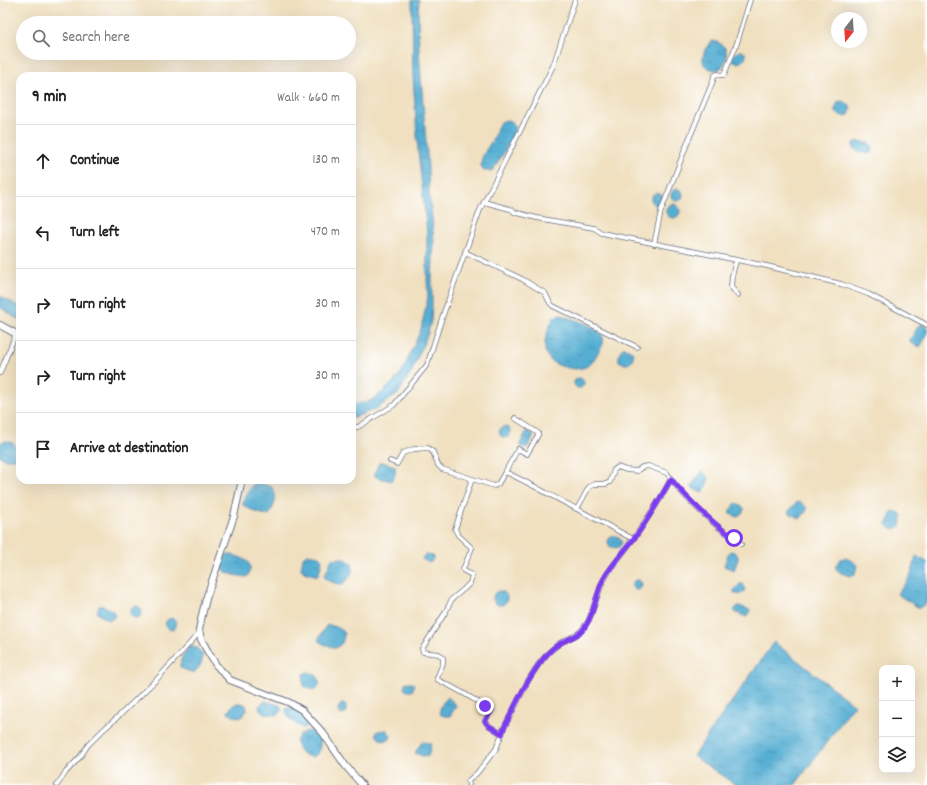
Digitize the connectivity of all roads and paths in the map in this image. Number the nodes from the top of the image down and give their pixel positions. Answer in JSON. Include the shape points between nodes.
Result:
{"nodes":[{"id":1,"x":575,"y":0,"type":"edge"},
{"id":2,"x":750,"y":0,"type":"edge"},
{"id":3,"x":484,"y":202,"type":"junction"},
{"id":4,"x":654,"y":244,"type":"junction"},
{"id":5,"x":465,"y":252,"type":"junction"},
{"id":6,"x":736,"y":261,"type":"junction"},
{"id":7,"x":738,"y":295,"type":"dead end"},
{"id":8,"x":0,"y":325,"type":"edge"},
{"id":9,"x":927,"y":325,"type":"edge"},
{"id":10,"x":16,"y":334,"type":"edge"},
{"id":11,"x":16,"y":339,"type":"edge"},
{"id":12,"x":637,"y":347,"type":"dead end"},
{"id":13,"x":0,"y":374,"type":"edge"},
{"id":14,"x":515,"y":418,"type":"dead end"},
{"id":15,"x":356,"y":427,"type":"edge"},
{"id":16,"x":390,"y":461,"type":"dead end"},
{"id":17,"x":505,"y":472,"type":"junction"},
{"id":18,"x":472,"y":479,"type":"junction"},
{"id":19,"x":671,"y":479,"type":"junction"},
{"id":20,"x":241,"y":484,"type":"edge"},
{"id":21,"x":577,"y":509,"type":"junction"},
{"id":22,"x":633,"y":539,"type":"junction"},
{"id":23,"x":741,"y":544,"type":"dead end"},
{"id":24,"x":200,"y":632,"type":"junction"},
{"id":25,"x":502,"y":734,"type":"junction"},
{"id":26,"x":57,"y":785,"type":"edge"},
{"id":27,"x":362,"y":785,"type":"edge"},
{"id":28,"x":469,"y":785,"type":"edge"}],
"edges":[{"from":1,"to":3,"type":"street","via":[[553,66]]},
{"from":2,"to":4,"type":"street","via":[[724,74],[714,76],[689,139],[662,211]]},
{"from":3,"to":4,"type":"street","via":[[537,218],[594,228],[602,233]]},
{"from":3,"to":5,"type":"street"},
{"from":4,"to":6,"type":"street"},
{"from":5,"to":12,"type":"street","via":[[545,293],[553,306]]},
{"from":5,"to":15,"type":"street","via":[[427,365],[394,405]]},
{"from":6,"to":7,"type":"street","via":[[731,287]]},
{"from":6,"to":9,"type":"street","via":[[841,284],[868,294]]},
{"from":8,"to":10,"type":"main road"},
{"from":11,"to":13,"type":"street"},
{"from":14,"to":17,"type":"street","via":[[538,435],[527,454],[518,450]]},
{"from":16,"to":18,"type":"street","via":[[397,464],[404,453],[428,448],[434,452],[442,470]]},
{"from":17,"to":18,"type":"street","via":[[494,486]]},
{"from":17,"to":21,"type":"street"},
{"from":18,"to":25,"type":"street","via":[[455,529],[472,548],[463,569],[472,575],[470,583],[452,599],[422,649],[423,652],[439,654],[444,658],[438,680],[492,710],[485,721]]},
{"from":19,"to":21,"type":"street","via":[[667,473],[648,466],[636,471],[618,467],[614,470],[610,482],[589,487]]},
{"from":19,"to":22,"type":"street"},
{"from":19,"to":23,"type":"street","via":[[703,513]]},
{"from":20,"to":24,"type":"main road","via":[[234,516],[206,599]]},
{"from":21,"to":22,"type":"street"},
{"from":22,"to":25,"type":"street","via":[[602,582],[589,620],[581,631],[560,643],[538,665]]},
{"from":24,"to":26,"type":"street","via":[[159,677],[88,745]]},
{"from":24,"to":27,"type":"main road","via":[[201,639],[216,665],[230,680],[302,710],[323,733]]},
{"from":25,"to":28,"type":"street","via":[[496,749],[468,781]]}]}
